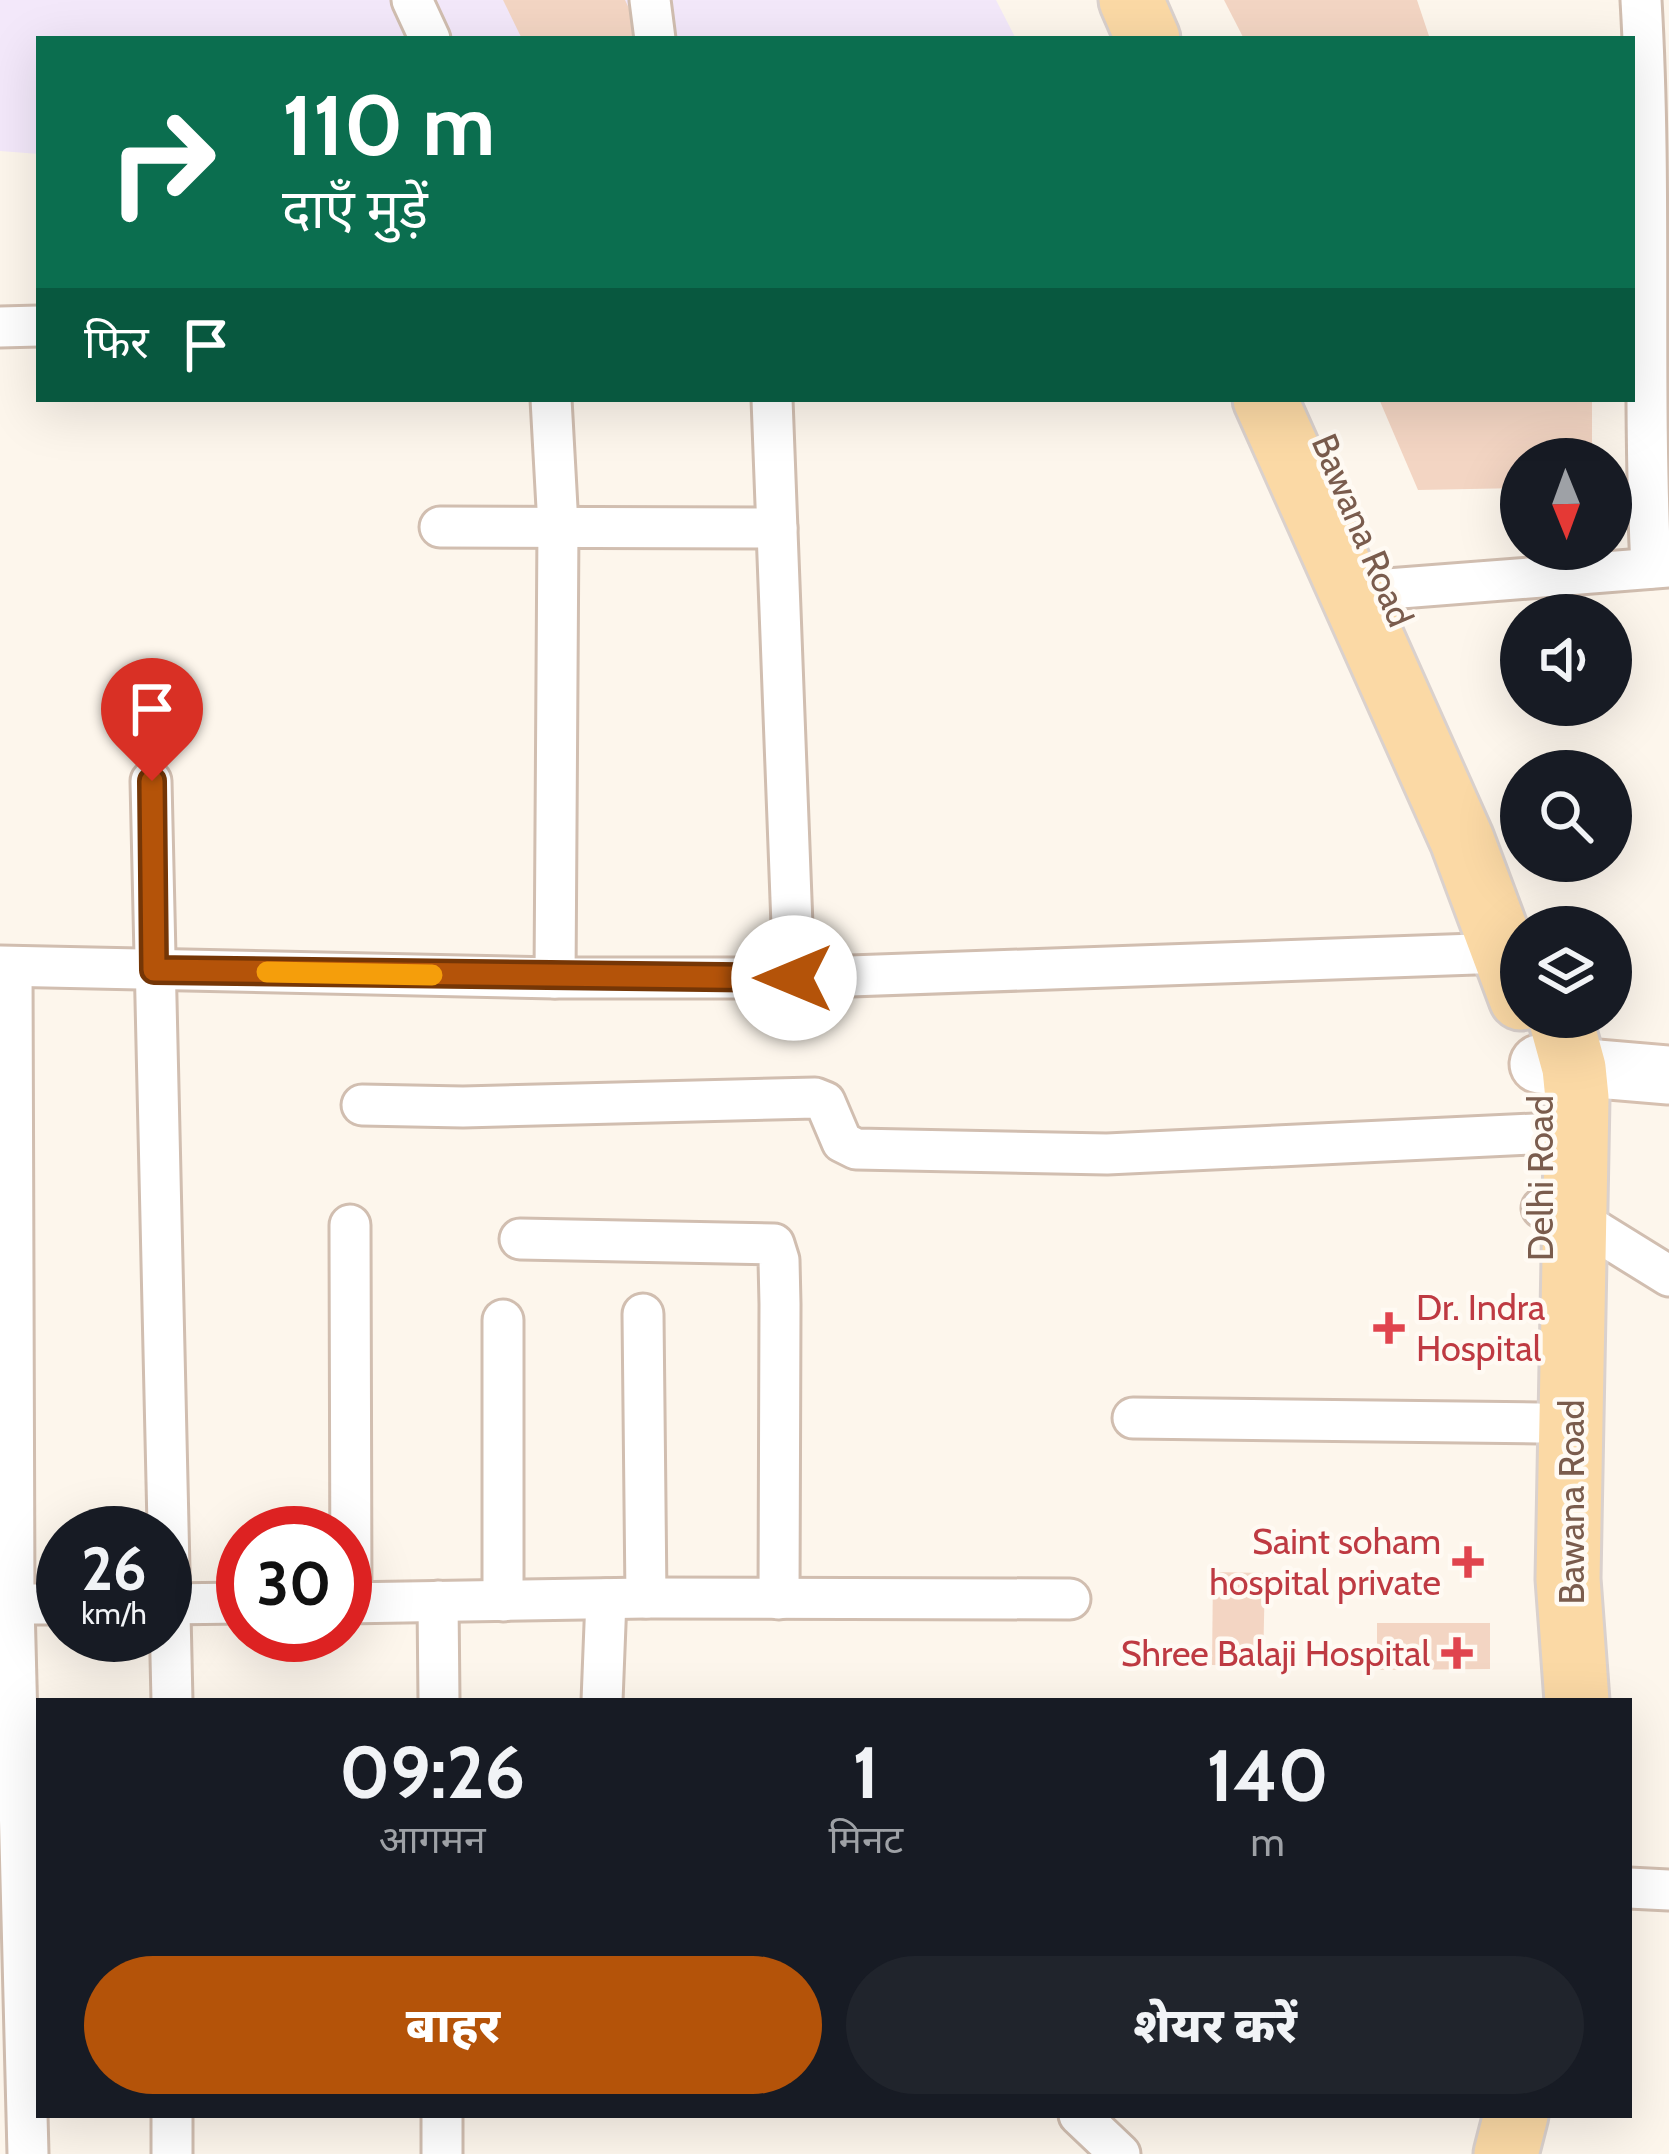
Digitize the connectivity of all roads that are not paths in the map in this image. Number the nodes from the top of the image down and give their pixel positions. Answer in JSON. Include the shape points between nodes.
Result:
{"nodes":[{"id":1,"x":412,"y":0,"type":"edge"},
{"id":2,"x":650,"y":0,"type":"edge"},
{"id":3,"x":1087,"y":0,"type":"edge"},
{"id":4,"x":1131,"y":0,"type":"edge"},
{"id":5,"x":1641,"y":0,"type":"edge"},
{"id":6,"x":429,"y":36,"type":"edge"},
{"id":7,"x":655,"y":36,"type":"edge"},
{"id":8,"x":1103,"y":36,"type":"edge"},
{"id":9,"x":1147,"y":36,"type":"edge"},
{"id":10,"x":1648,"y":61,"type":"edge"},
{"id":11,"x":36,"y":326,"type":"edge"},
{"id":12,"x":0,"y":327,"type":"edge"},
{"id":13,"x":551,"y":402,"type":"edge"},
{"id":14,"x":772,"y":402,"type":"edge"},
{"id":15,"x":1267,"y":402,"type":"edge"},
{"id":16,"x":1307,"y":402,"type":"edge"},
{"id":17,"x":1657,"y":423,"type":"edge"},
{"id":18,"x":558,"y":526,"type":"junction"},
{"id":19,"x":440,"y":527,"type":"dead end"},
{"id":20,"x":777,"y":528,"type":"junction"},
{"id":21,"x":1660,"y":568,"type":"edge"},
{"id":22,"x":1372,"y":597,"type":"junction"},
{"id":23,"x":152,"y":781,"type":"dead end"},
{"id":24,"x":1506,"y":906,"type":"edge"},
{"id":25,"x":1500,"y":958,"type":"edge"},
{"id":26,"x":6,"y":967,"type":"edge"},
{"id":27,"x":154,"y":970,"type":"junction"},
{"id":28,"x":555,"y":978,"type":"junction"},
{"id":29,"x":794,"y":978,"type":"junction"},
{"id":30,"x":1582,"y":1099,"type":"edge"},
{"id":31,"x":362,"y":1105,"type":"dead end"},
{"id":32,"x":350,"y":1226,"type":"dead end"},
{"id":33,"x":520,"y":1239,"type":"dead end"},
{"id":34,"x":1669,"y":1276,"type":"edge"},
{"id":35,"x":643,"y":1314,"type":"dead end"},
{"id":36,"x":503,"y":1320,"type":"dead end"},
{"id":37,"x":1133,"y":1418,"type":"dead end"},
{"id":38,"x":1538,"y":1423,"type":"junction"},
{"id":39,"x":166,"y":1506,"type":"edge"},
{"id":40,"x":349,"y":1506,"type":"edge"},
{"id":41,"x":646,"y":1598,"type":"junction"},
{"id":42,"x":605,"y":1599,"type":"junction"},
{"id":43,"x":779,"y":1599,"type":"junction"},
{"id":44,"x":1070,"y":1599,"type":"dead end"},
{"id":45,"x":438,"y":1601,"type":"junction"},
{"id":46,"x":503,"y":1601,"type":"junction"},
{"id":47,"x":372,"y":1602,"type":"edge"},
{"id":48,"x":7,"y":1604,"type":"edge"},
{"id":49,"x":170,"y":1662,"type":"edge"},
{"id":50,"x":172,"y":1698,"type":"edge"},
{"id":51,"x":439,"y":1698,"type":"edge"},
{"id":52,"x":602,"y":1698,"type":"edge"},
{"id":53,"x":1544,"y":1698,"type":"edge"},
{"id":54,"x":1577,"y":1698,"type":"edge"},
{"id":55,"x":1632,"y":1888,"type":"edge"},
{"id":56,"x":1669,"y":1890,"type":"edge"},
{"id":57,"x":172,"y":2118,"type":"edge"},
{"id":58,"x":442,"y":2118,"type":"edge"},
{"id":59,"x":1082,"y":2118,"type":"edge"},
{"id":60,"x":1515,"y":2118,"type":"edge"},
{"id":61,"x":1550,"y":2118,"type":"edge"},
{"id":62,"x":28,"y":2154,"type":"edge"},
{"id":63,"x":172,"y":2154,"type":"edge"},
{"id":64,"x":442,"y":2154,"type":"edge"},
{"id":65,"x":1120,"y":2154,"type":"edge"},
{"id":66,"x":1506,"y":2154,"type":"edge"},
{"id":67,"x":1542,"y":2154,"type":"edge"}],
"edges":[{"from":1,"to":6,"type":"street"},
{"from":2,"to":7,"type":"street"},
{"from":3,"to":8,"type":"main road"},
{"from":4,"to":9,"type":"main road"},
{"from":5,"to":10,"type":"street"},
{"from":10,"to":17,"type":"street"},
{"from":11,"to":12,"type":"street"},
{"from":13,"to":18,"type":"street"},
{"from":14,"to":20,"type":"street"},
{"from":15,"to":22,"type":"main road"},
{"from":16,"to":22,"type":"main road","name":"Bawana Road"},
{"from":17,"to":21,"type":"street"},
{"from":18,"to":19,"type":"street"},
{"from":18,"to":20,"type":"street"},
{"from":18,"to":28,"type":"street"},
{"from":20,"to":29,"type":"street"},
{"from":21,"to":22,"type":"street"},
{"from":22,"to":24,"type":"main road","name":"Bawana Road","via":[[1479,795]]},
{"from":23,"to":27,"type":"street"},
{"from":25,"to":29,"type":"street"},
{"from":26,"to":27,"type":"street"},
{"from":26,"to":48,"type":"street"},
{"from":27,"to":28,"type":"street"},
{"from":27,"to":39,"type":"street"},
{"from":28,"to":29,"type":"street"},
{"from":30,"to":31,"type":"street","via":[[1107,1154],[856,1149],[842,1142],[815,1098]]},
{"from":30,"to":34,"type":"street"},
{"from":30,"to":38,"type":"main road","name":"Delhi Road"},
{"from":30,"to":54,"type":"main road","name":"Bawana Road","via":[[1568,1579]]},
{"from":32,"to":40,"type":"street"},
{"from":33,"to":43,"type":"street","via":[[774,1244],[781,1304]]},
{"from":35,"to":41,"type":"street"},
{"from":36,"to":46,"type":"street"},
{"from":37,"to":38,"type":"street"},
{"from":38,"to":53,"type":"main road","name":"Delhi Road","via":[[1535,1580]]},
{"from":41,"to":42,"type":"street"},
{"from":41,"to":43,"type":"street"},
{"from":42,"to":46,"type":"street"},
{"from":42,"to":52,"type":"street"},
{"from":43,"to":44,"type":"street"},
{"from":45,"to":46,"type":"street"},
{"from":45,"to":47,"type":"street"},
{"from":45,"to":51,"type":"street"},
{"from":48,"to":62,"type":"street"},
{"from":49,"to":50,"type":"street"},
{"from":55,"to":56,"type":"street"},
{"from":57,"to":63,"type":"street"},
{"from":58,"to":64,"type":"street"},
{"from":59,"to":65,"type":"street"},
{"from":60,"to":66,"type":"main road"},
{"from":61,"to":67,"type":"main road"}]}
